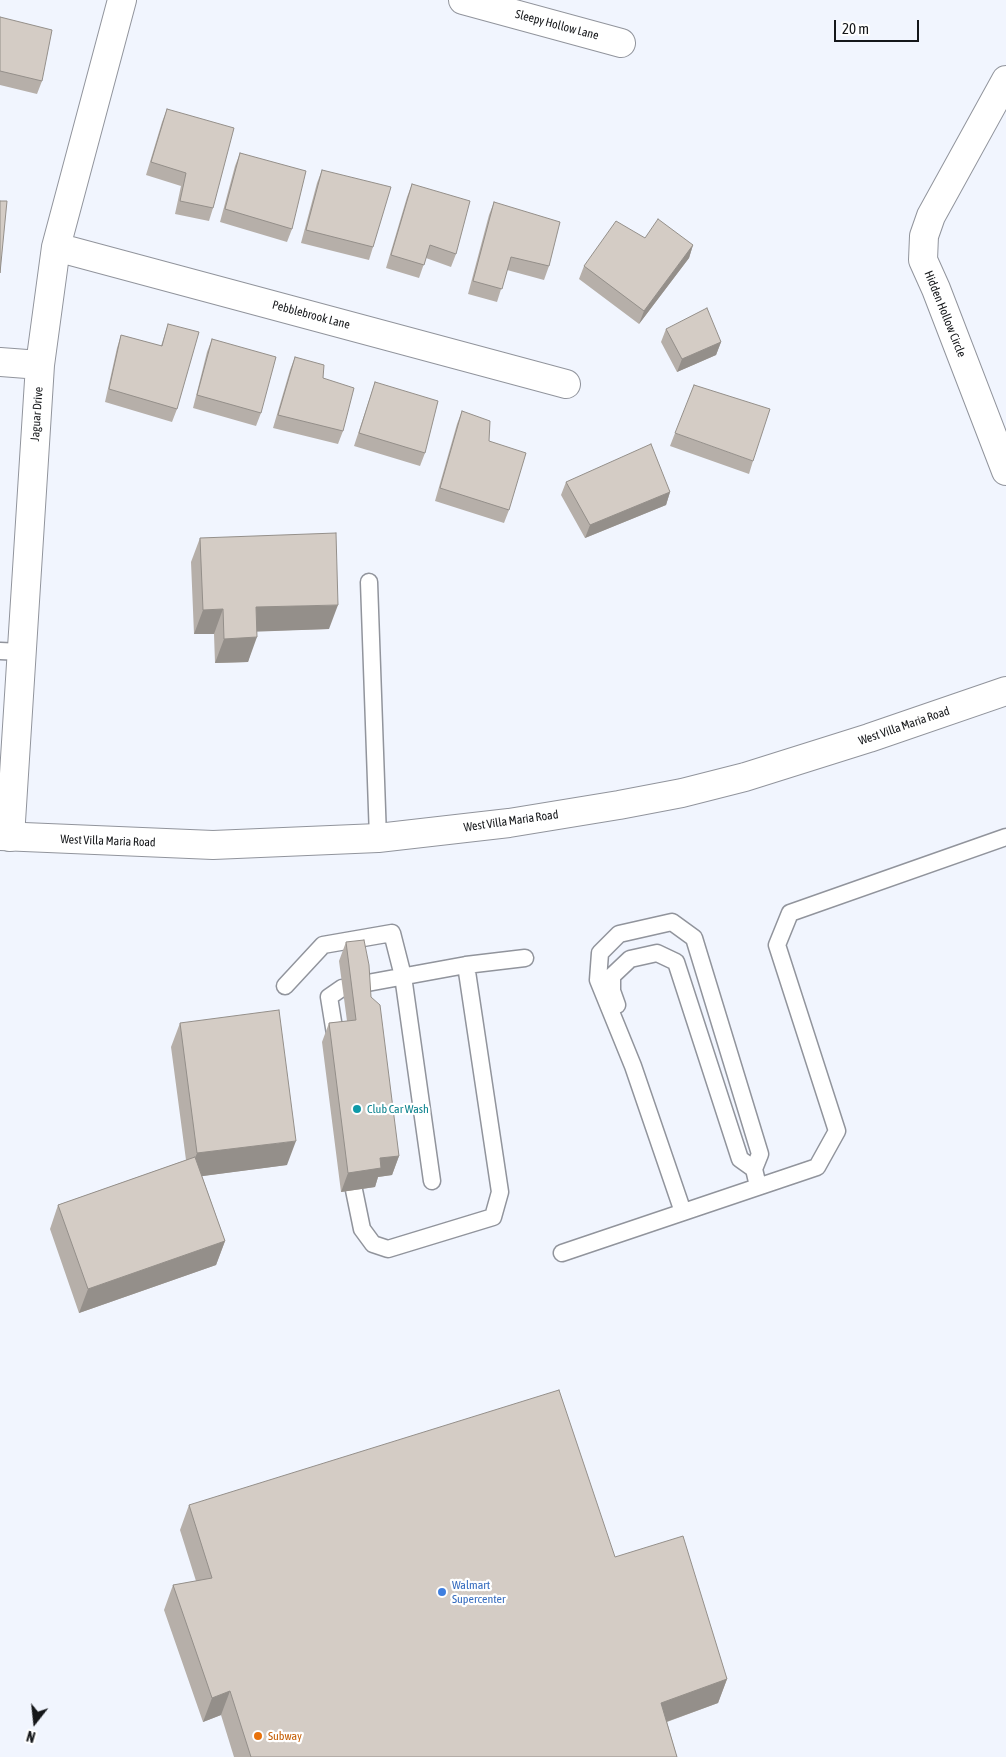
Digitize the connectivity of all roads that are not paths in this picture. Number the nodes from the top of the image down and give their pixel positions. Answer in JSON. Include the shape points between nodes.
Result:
{"nodes":[{"id":1,"x":122,"y":0,"type":"edge"},
{"id":2,"x":463,"y":0,"type":"edge"},
{"id":3,"x":621,"y":43,"type":"dead end"},
{"id":4,"x":1006,"y":80,"type":"edge"},
{"id":5,"x":56,"y":246,"type":"junction"},
{"id":6,"x":0,"y":362,"type":"edge"},
{"id":7,"x":40,"y":365,"type":"junction"},
{"id":8,"x":566,"y":384,"type":"dead end"},
{"id":9,"x":1006,"y":471,"type":"edge"},
{"id":10,"x":368,"y":582,"type":"dead end"},
{"id":11,"x":11,"y":652,"type":"edge"},
{"id":12,"x":1006,"y":692,"type":"edge"},
{"id":13,"x":5,"y":837,"type":"edge"},
{"id":14,"x":1006,"y":837,"type":"edge"},
{"id":15,"x":378,"y":838,"type":"junction"},
{"id":16,"x":525,"y":958,"type":"dead end"},
{"id":17,"x":466,"y":965,"type":"junction"},
{"id":18,"x":403,"y":976,"type":"junction"},
{"id":19,"x":362,"y":984,"type":"edge"},
{"id":20,"x":284,"y":986,"type":"dead end"},
{"id":21,"x":342,"y":988,"type":"dead end"},
{"id":22,"x":336,"y":1040,"type":"edge"},
{"id":23,"x":633,"y":1066,"type":"junction"},
{"id":24,"x":754,"y":1169,"type":"junction"},
{"id":25,"x":432,"y":1181,"type":"dead end"},
{"id":26,"x":758,"y":1186,"type":"junction"},
{"id":27,"x":354,"y":1190,"type":"edge"},
{"id":28,"x":683,"y":1212,"type":"junction"},
{"id":29,"x":562,"y":1253,"type":"dead end"}],
"edges":[{"from":1,"to":5,"type":"street","name":"Jaguar Drive"},
{"from":2,"to":3,"type":"street","name":"Sleepy Hollow Lane"},
{"from":4,"to":9,"type":"street","name":"Hidden Hollow Circle","via":[[931,216],[924,236],[923,260]]},
{"from":5,"to":7,"type":"street","name":"Jaguar Drive"},
{"from":5,"to":8,"type":"street","name":"Pebblebrook Lane"},
{"from":6,"to":7,"type":"street"},
{"from":7,"to":11,"type":"street","name":"Jaguar Drive"},
{"from":10,"to":15,"type":"lane"},
{"from":11,"to":13,"type":"street","name":"Jaguar Drive"},
{"from":12,"to":15,"type":"street","name":"West Villa Maria Road","via":[[852,744],[682,793],[510,823]]},
{"from":13,"to":15,"type":"street","name":"West Villa Maria Road","via":[[213,845]]},
{"from":14,"to":26,"type":"lane","via":[[790,913],[777,945],[837,1131],[817,1167]]},
{"from":16,"to":17,"type":"lane"},
{"from":17,"to":18,"type":"lane"},
{"from":17,"to":27,"type":"lane","via":[[500,1192],[493,1216],[388,1249],[373,1244],[362,1229]]},
{"from":18,"to":19,"type":"lane"},
{"from":18,"to":20,"type":"lane","via":[[392,933],[322,945]]},
{"from":18,"to":25,"type":"lane"},
{"from":21,"to":22,"type":"lane","via":[[329,997]]},
{"from":23,"to":24,"type":"lane","via":[[634,1049],[612,991],[612,976],[630,959],[657,953],[676,962],[740,1159]]},
{"from":23,"to":24,"type":"lane","via":[[598,980],[600,953],[619,934],[672,922],[694,938],[760,1154]]},
{"from":23,"to":28,"type":"lane"},
{"from":24,"to":26,"type":"lane"},
{"from":26,"to":28,"type":"lane"},
{"from":28,"to":29,"type":"lane"}]}
